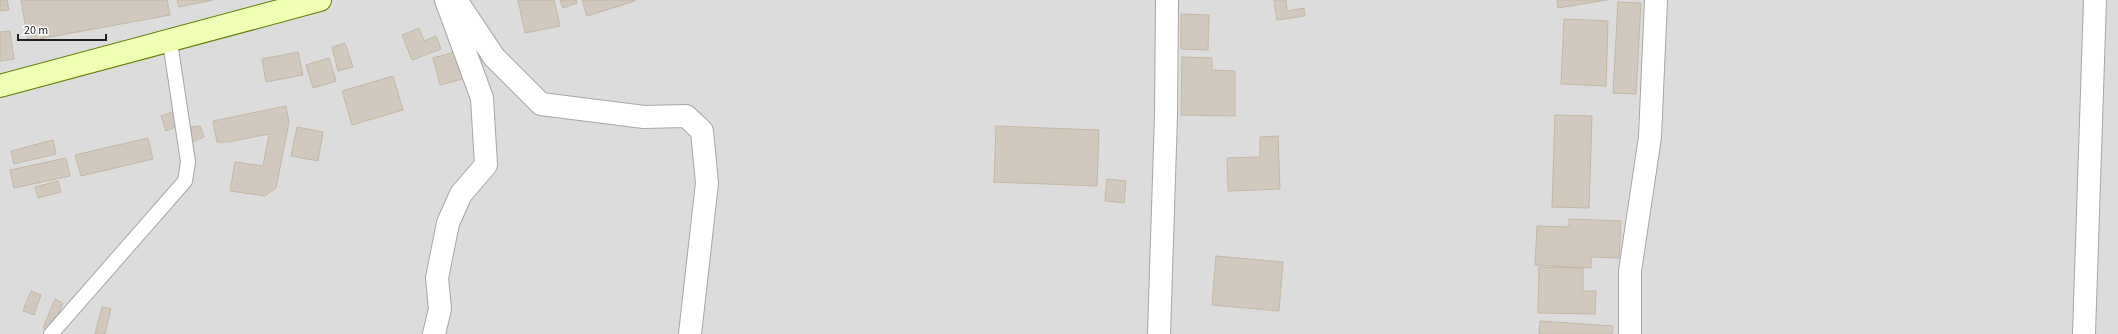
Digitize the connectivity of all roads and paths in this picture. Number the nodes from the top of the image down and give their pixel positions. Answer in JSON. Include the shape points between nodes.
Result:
{"nodes":[{"id":1,"x":320,"y":0,"type":"edge"},
{"id":2,"x":446,"y":0,"type":"edge"},
{"id":3,"x":456,"y":0,"type":"edge"},
{"id":4,"x":1167,"y":0,"type":"edge"},
{"id":5,"x":1656,"y":0,"type":"edge"},
{"id":6,"x":2095,"y":0,"type":"edge"},
{"id":7,"x":170,"y":42,"type":"junction"},
{"id":8,"x":0,"y":86,"type":"edge"},
{"id":9,"x":51,"y":334,"type":"edge"},
{"id":10,"x":434,"y":334,"type":"edge"},
{"id":11,"x":690,"y":334,"type":"edge"},
{"id":12,"x":1159,"y":334,"type":"edge"},
{"id":13,"x":1630,"y":334,"type":"edge"},
{"id":14,"x":2084,"y":334,"type":"edge"}],
"edges":[{"from":1,"to":7,"type":"street"},
{"from":2,"to":10,"type":"street","via":[[482,98],[486,165],[461,194],[448,223],[438,278],[440,309]]},
{"from":3,"to":11,"type":"street","via":[[494,57],[541,104],[644,117],[686,116],[702,131],[707,183]]},
{"from":4,"to":12,"type":"street"},
{"from":5,"to":13,"type":"street","via":[[1650,137],[1630,271]]},
{"from":6,"to":14,"type":"street"},
{"from":7,"to":8,"type":"street"},
{"from":7,"to":9,"type":"lane","via":[[188,162],[185,181]]}]}
